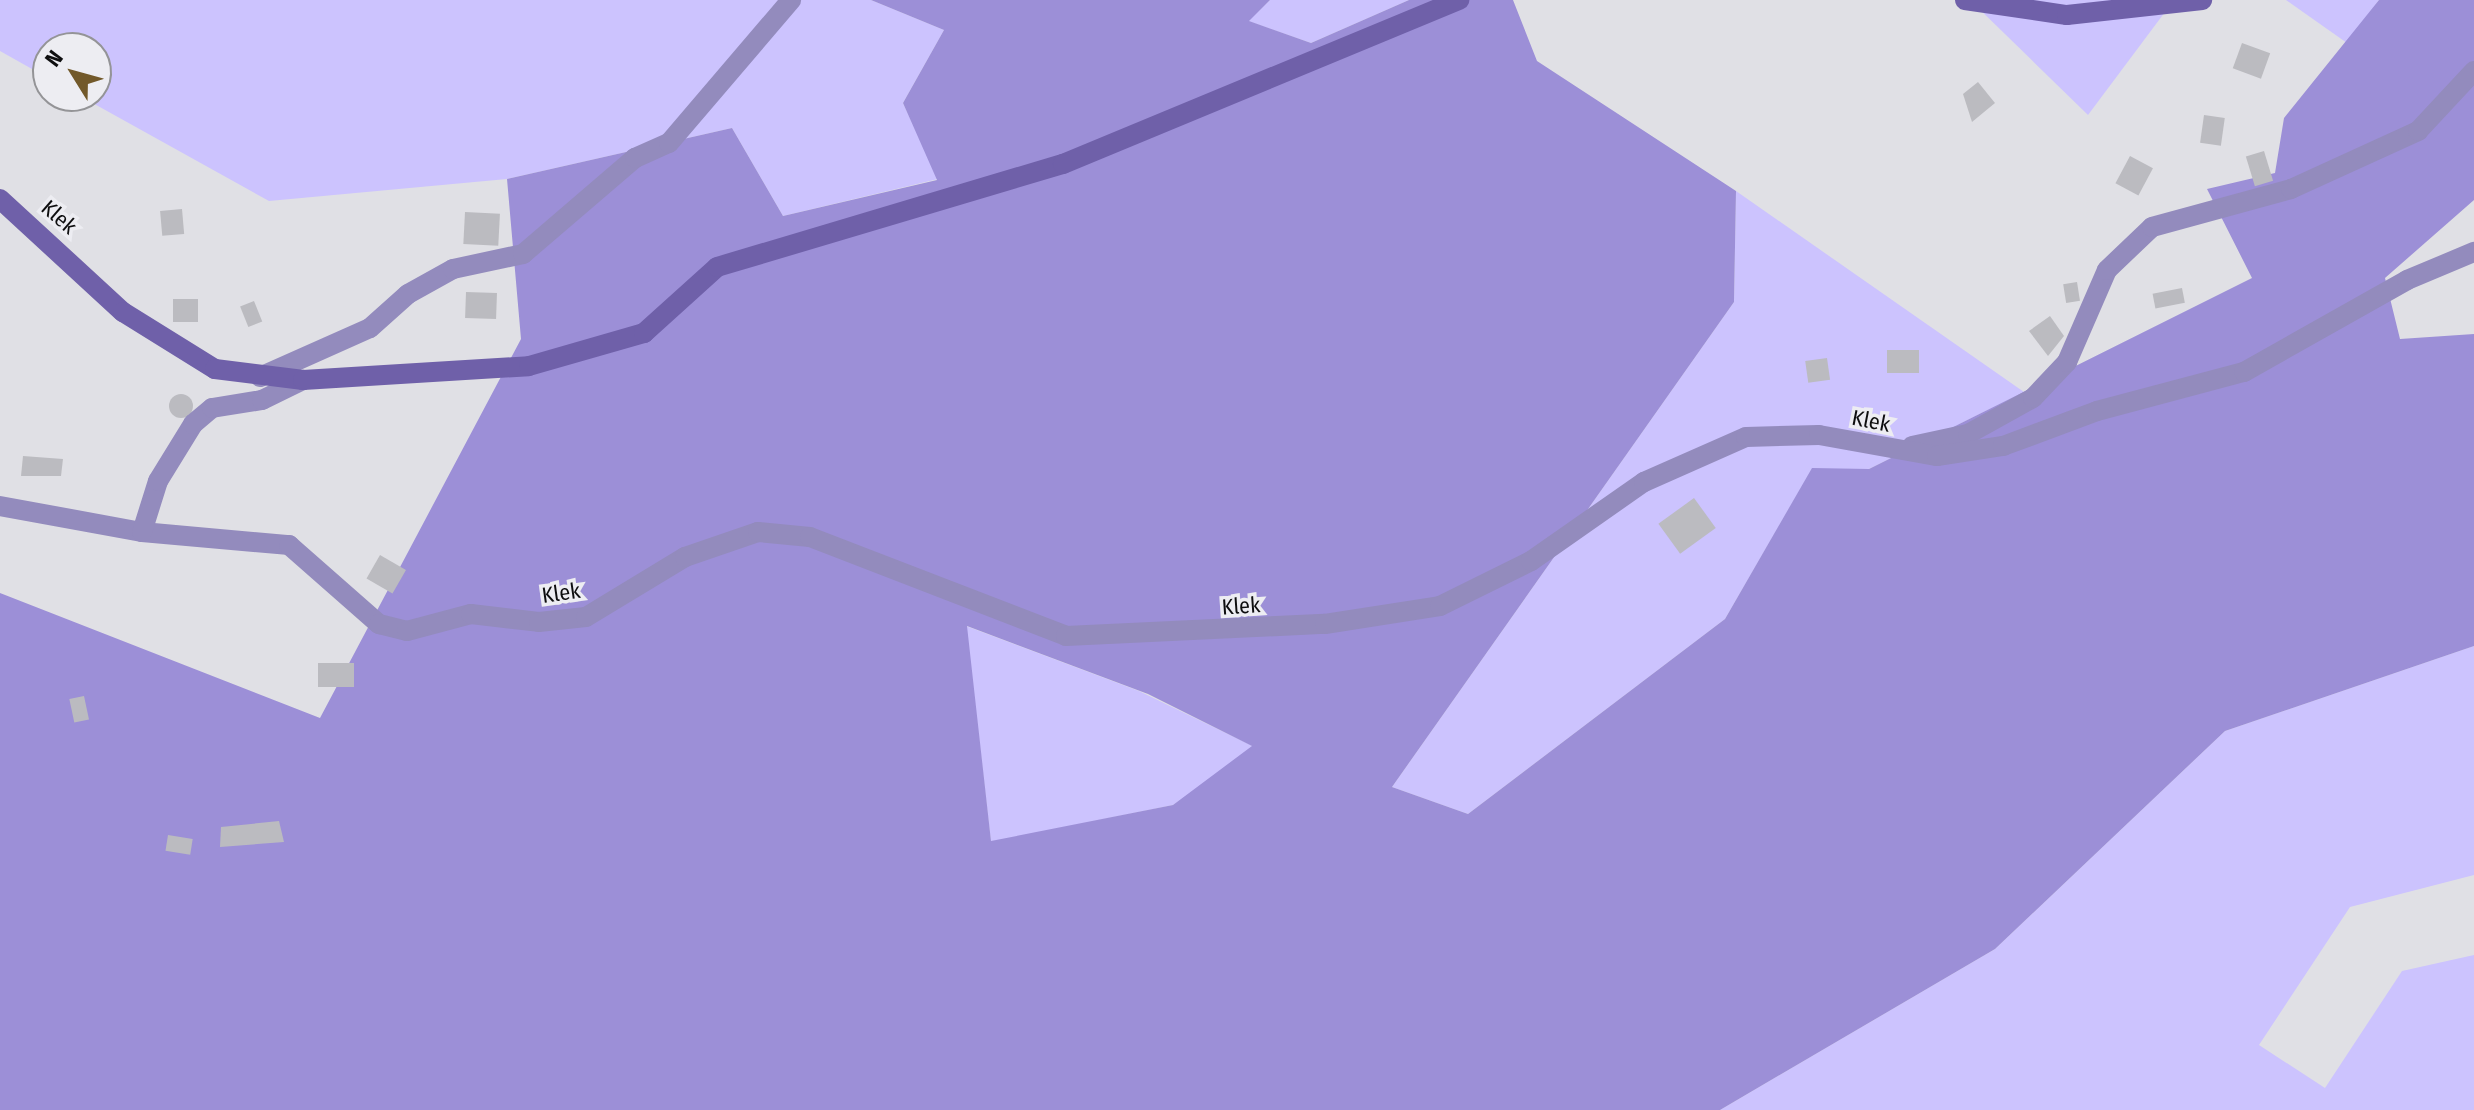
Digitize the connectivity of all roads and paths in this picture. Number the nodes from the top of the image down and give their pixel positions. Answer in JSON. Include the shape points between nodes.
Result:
{"nodes":[{"id":1,"x":791,"y":0,"type":"edge"},
{"id":2,"x":1459,"y":0,"type":"edge"},
{"id":3,"x":1965,"y":0,"type":"edge"},
{"id":4,"x":2202,"y":0,"type":"edge"},
{"id":5,"x":2474,"y":71,"type":"edge"},
{"id":6,"x":0,"y":199,"type":"edge"},
{"id":7,"x":2474,"y":252,"type":"edge"},
{"id":8,"x":260,"y":377,"type":"junction"},
{"id":9,"x":303,"y":380,"type":"junction"},
{"id":10,"x":1888,"y":448,"type":"junction"},
{"id":11,"x":0,"y":506,"type":"edge"},
{"id":12,"x":142,"y":532,"type":"junction"}],
"edges":[{"from":1,"to":8,"type":"street","via":[[669,143],[635,158],[523,254],[453,269],[408,294],[370,328]]},
{"from":2,"to":9,"type":"street","name":"Klek","via":[[1063,164],[717,267],[669,316],[620,344],[529,366]]},
{"from":3,"to":4,"type":"street","via":[[2067,15]]},
{"from":5,"to":10,"type":"street","via":[[2418,131],[2291,189],[2152,227],[2107,270],[2067,362],[2033,398],[1958,437]]},
{"from":6,"to":8,"type":"street","name":"Klek","via":[[154,334],[215,369]]},
{"from":7,"to":10,"type":"street","name":"Klek","via":[[2209,384],[1968,454]]},
{"from":8,"to":9,"type":"street","name":"Klek"},
{"from":9,"to":12,"type":"street","via":[[262,400],[212,408],[193,424],[158,481]]},
{"from":10,"to":12,"type":"street","name":"Klek","via":[[1819,435],[1746,437],[1644,482],[1531,561],[1440,606],[1325,624],[1143,638],[1040,632],[823,542],[758,532],[685,557],[586,617],[539,622],[471,614],[407,631],[379,624],[289,545]]},
{"from":11,"to":12,"type":"street","name":"Klek"}]}
